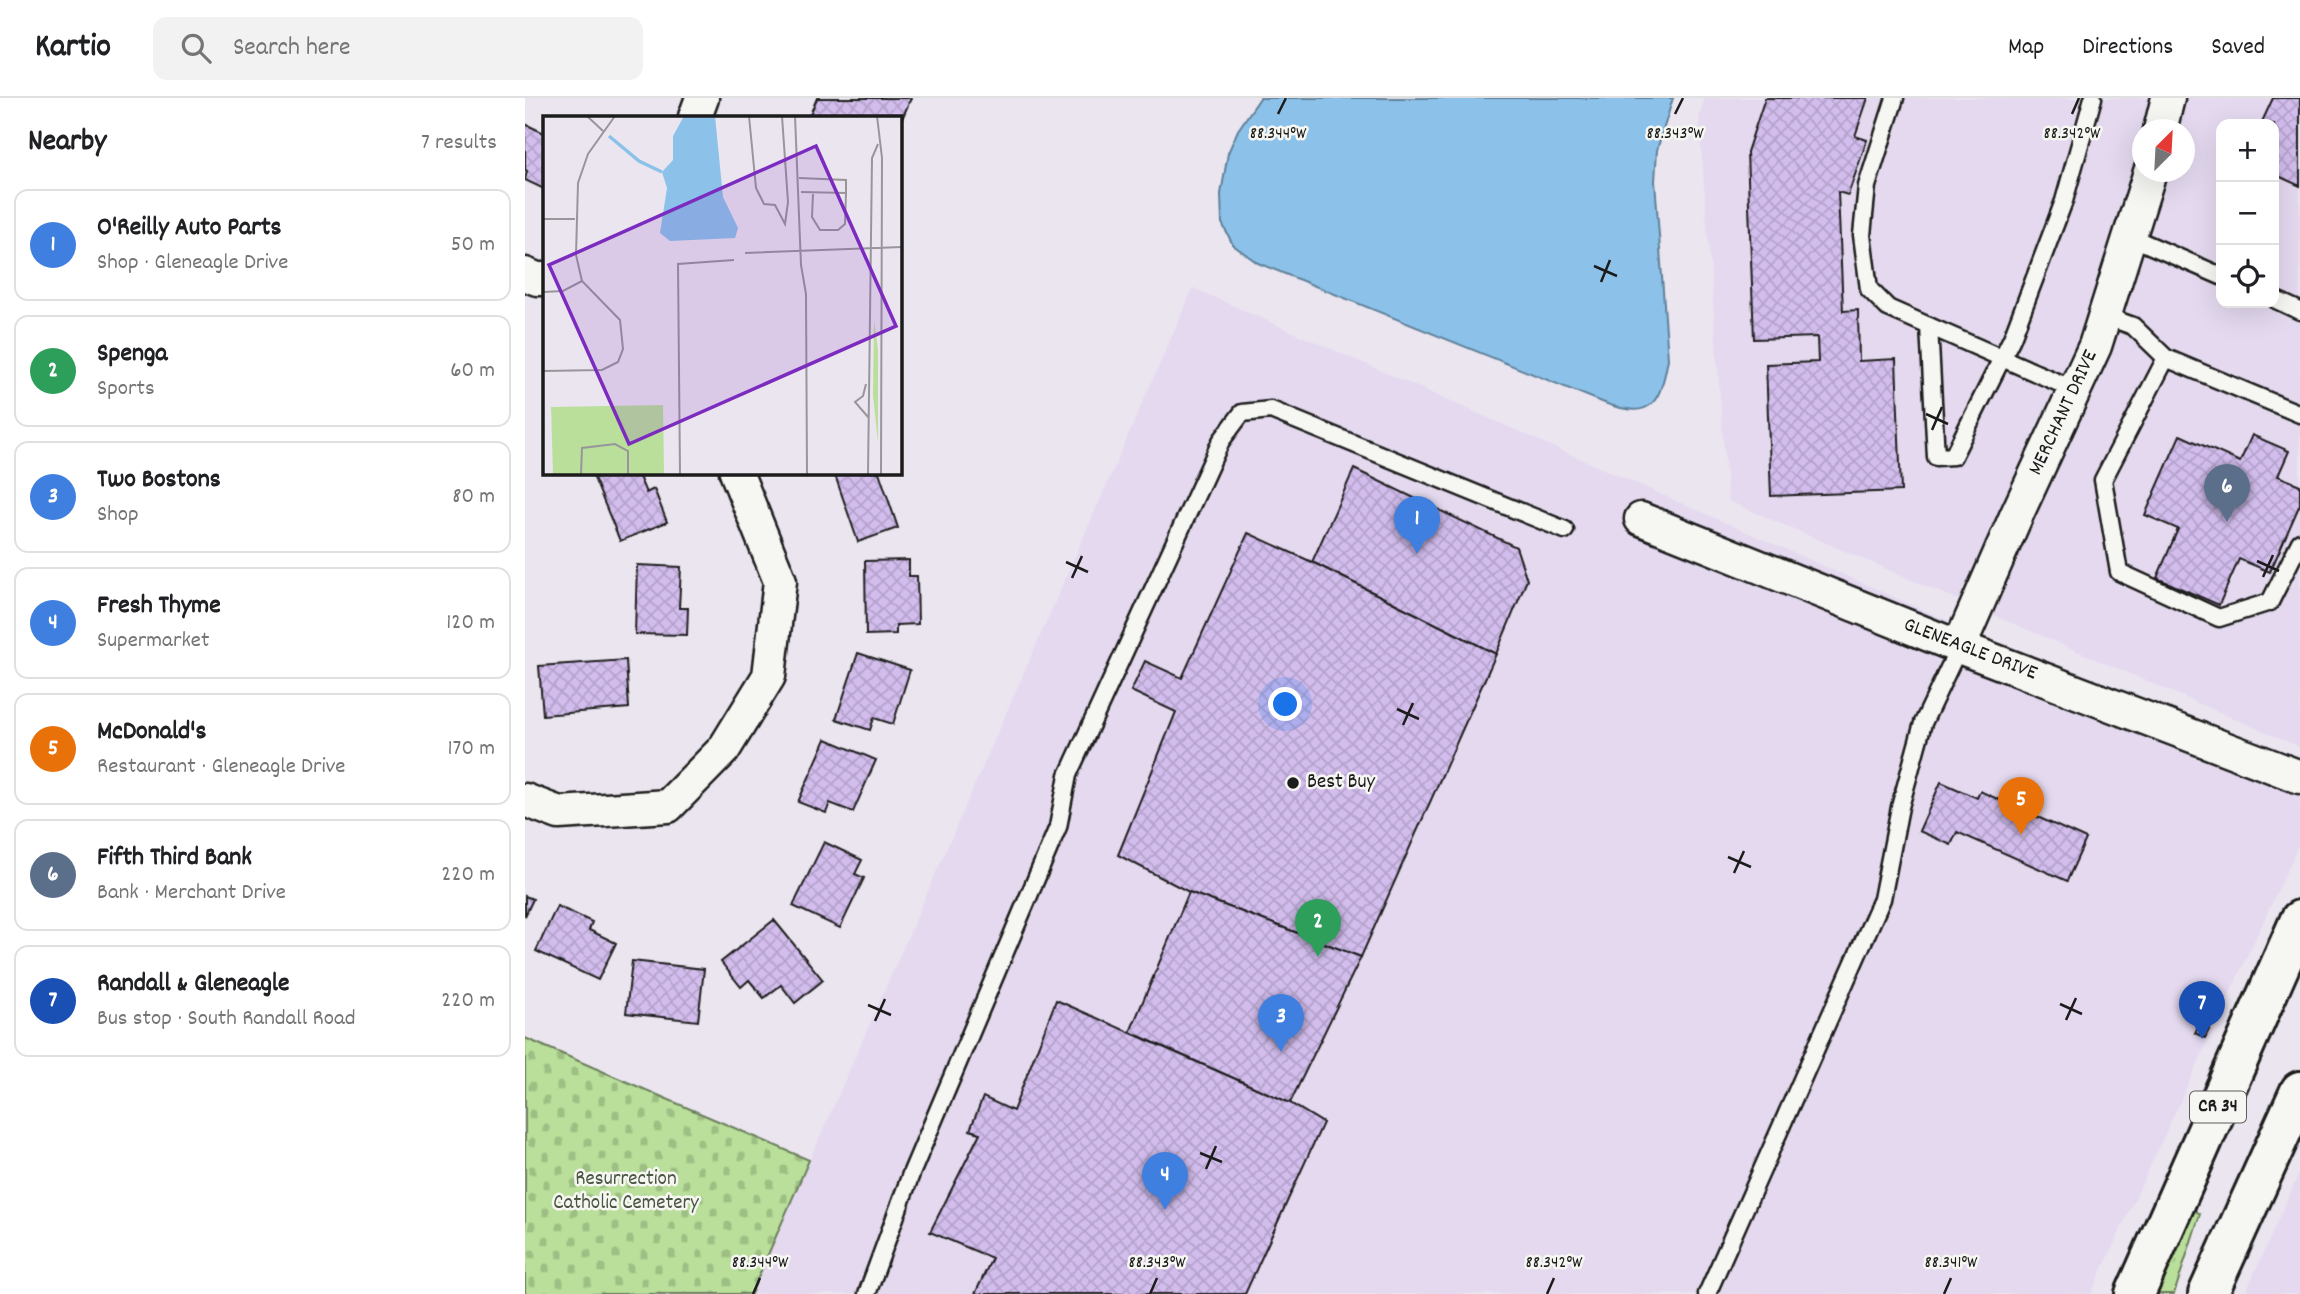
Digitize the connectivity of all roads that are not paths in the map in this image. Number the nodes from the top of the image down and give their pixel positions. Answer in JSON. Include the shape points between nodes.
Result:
{"nodes":[{"id":1,"x":702,"y":98,"type":"edge"},
{"id":2,"x":1895,"y":98,"type":"edge"},
{"id":3,"x":2093,"y":98,"type":"edge"},
{"id":4,"x":2168,"y":98,"type":"edge"},
{"id":5,"x":695,"y":116,"type":"edge"},
{"id":6,"x":2163,"y":119,"type":"edge"},
{"id":7,"x":2147,"y":182,"type":"edge"},
{"id":8,"x":2131,"y":237,"type":"junction"},
{"id":9,"x":525,"y":274,"type":"edge"},
{"id":10,"x":2216,"y":274,"type":"edge"},
{"id":11,"x":543,"y":278,"type":"edge"},
{"id":12,"x":2279,"y":301,"type":"edge"},
{"id":13,"x":2300,"y":311,"type":"edge"},
{"id":14,"x":2105,"y":316,"type":"junction"},
{"id":15,"x":1929,"y":326,"type":"junction"},
{"id":16,"x":2002,"y":357,"type":"junction"},
{"id":17,"x":2167,"y":358,"type":"junction"},
{"id":18,"x":2075,"y":390,"type":"junction"},
{"id":19,"x":2300,"y":414,"type":"edge"},
{"id":20,"x":737,"y":474,"type":"edge"},
{"id":21,"x":1641,"y":519,"type":"dead end"},
{"id":22,"x":1565,"y":530,"type":"dead end"},
{"id":23,"x":2300,"y":542,"type":"edge"},
{"id":24,"x":1959,"y":647,"type":"junction"},
{"id":25,"x":2300,"y":777,"type":"edge"},
{"id":26,"x":525,"y":800,"type":"edge"},
{"id":27,"x":2300,"y":920,"type":"edge"},
{"id":28,"x":2300,"y":1091,"type":"edge"},
{"id":29,"x":867,"y":1294,"type":"edge"},
{"id":30,"x":1707,"y":1294,"type":"edge"},
{"id":31,"x":2135,"y":1294,"type":"edge"},
{"id":32,"x":2208,"y":1294,"type":"edge"}],
"edges":[{"from":1,"to":5,"type":"street"},
{"from":2,"to":15,"type":"lane","via":[[1867,186],[1862,235],[1869,289],[1888,307]]},
{"from":3,"to":16,"type":"lane","via":[[2064,201]]},
{"from":4,"to":6,"type":"street"},
{"from":7,"to":8,"type":"street","name":"MERCHANT DRIVE"},
{"from":8,"to":10,"type":"lane"},
{"from":8,"to":14,"type":"street","name":"MERCHANT DRIVE"},
{"from":9,"to":11,"type":"street"},
{"from":12,"to":13,"type":"lane"},
{"from":14,"to":17,"type":"lane","via":[[2133,326]]},
{"from":14,"to":18,"type":"street","name":"MERCHANT DRIVE"},
{"from":15,"to":16,"type":"lane"},
{"from":15,"to":16,"type":"lane","via":[[1937,457],[1953,456]]},
{"from":16,"to":18,"type":"lane"},
{"from":17,"to":19,"type":"lane"},
{"from":17,"to":23,"type":"lane","via":[[2103,480],[2119,572],[2219,618],[2270,602]]},
{"from":18,"to":24,"type":"street","name":"MERCHANT DRIVE"},
{"from":20,"to":26,"type":"street","via":[[780,581],[769,676],[724,749],[668,806],[559,813]]},
{"from":21,"to":24,"type":"street","name":"GLENEAGLE DRIVE"},
{"from":22,"to":29,"type":"lane","via":[[1271,410],[1242,413],[1221,441],[1068,775],[1058,827],[911,1174]]},
{"from":24,"to":25,"type":"street","name":"GLENEAGLE DRIVE"},
{"from":24,"to":30,"type":"lane","via":[[1923,723],[1882,899]]},
{"from":27,"to":31,"type":"main road","number":"CR 34"},
{"from":28,"to":32,"type":"main road"}]}
